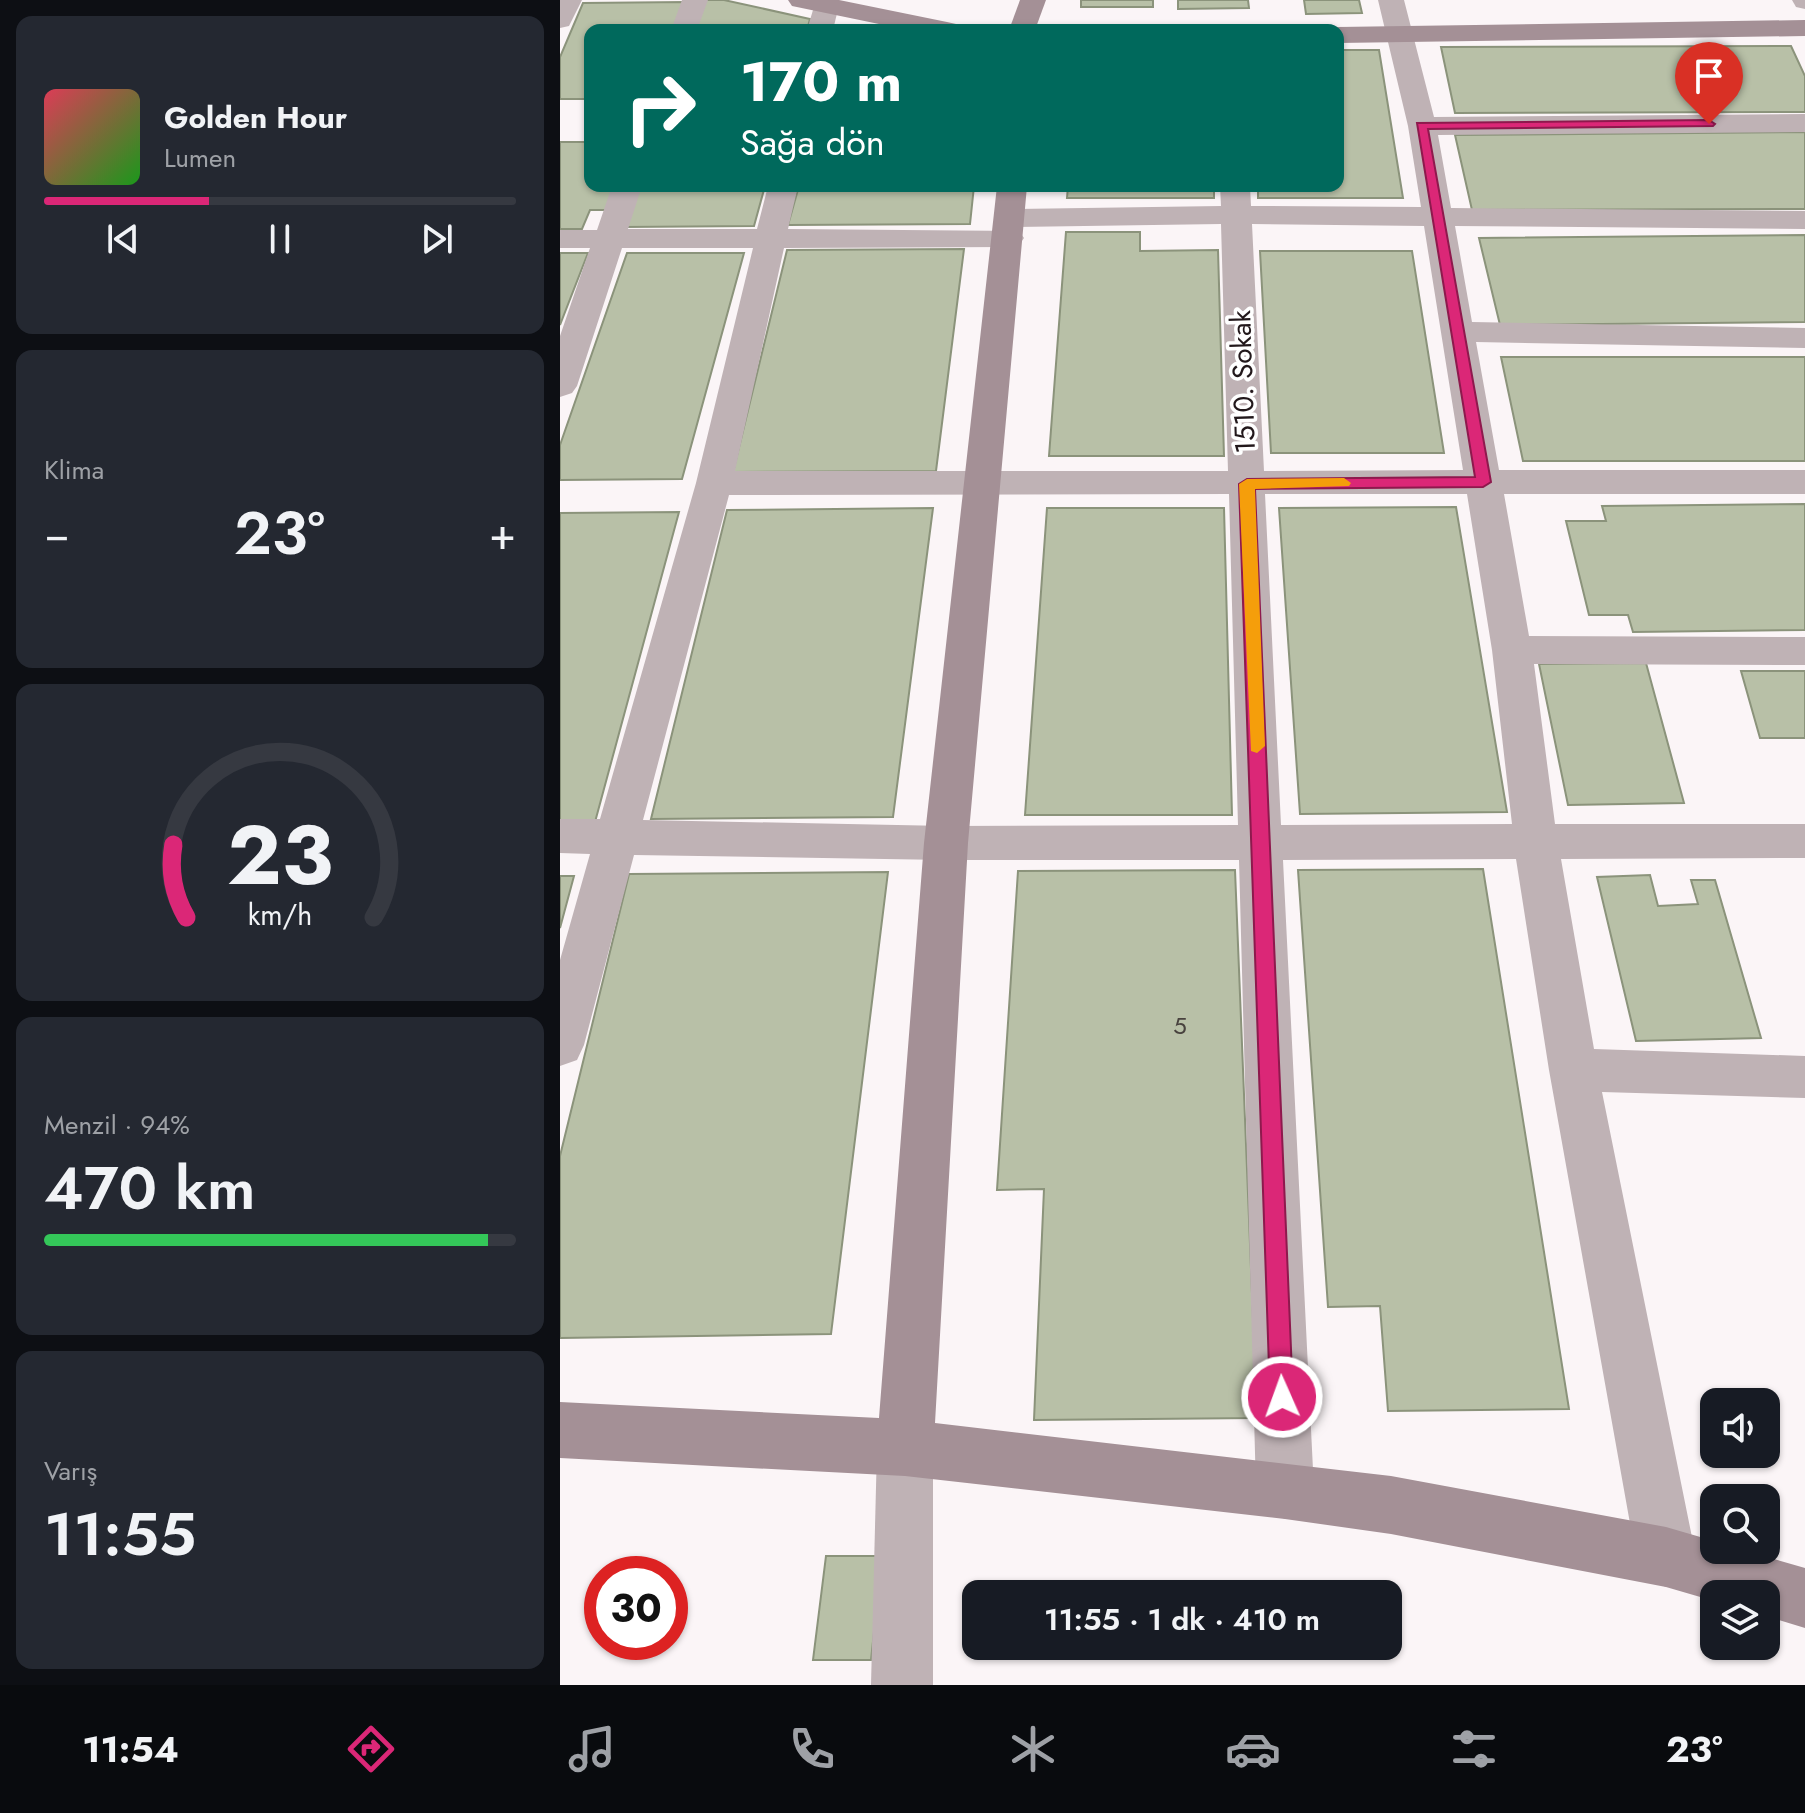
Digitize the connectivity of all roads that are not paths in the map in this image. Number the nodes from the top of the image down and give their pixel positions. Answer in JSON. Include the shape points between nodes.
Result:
{"nodes":[{"id":1,"x":569,"y":0,"type":"edge"},
{"id":2,"x":695,"y":0,"type":"edge"},
{"id":3,"x":1007,"y":0,"type":"edge"},
{"id":4,"x":1391,"y":0,"type":"edge"},
{"id":5,"x":815,"y":12,"type":"edge"},
{"id":6,"x":1026,"y":18,"type":"edge"},
{"id":7,"x":560,"y":20,"type":"edge"},
{"id":8,"x":686,"y":24,"type":"edge"},
{"id":9,"x":903,"y":24,"type":"edge"},
{"id":10,"x":1805,"y":28,"type":"edge"},
{"id":11,"x":1344,"y":35,"type":"edge"},
{"id":12,"x":1400,"y":35,"type":"junction"},
{"id":13,"x":1805,"y":123,"type":"edge"},
{"id":14,"x":1422,"y":126,"type":"junction"},
{"id":15,"x":625,"y":192,"type":"edge"},
{"id":16,"x":782,"y":192,"type":"edge"},
{"id":17,"x":1236,"y":201,"type":"edge"},
{"id":18,"x":1010,"y":214,"type":"edge"},
{"id":19,"x":1437,"y":217,"type":"junction"},
{"id":20,"x":1805,"y":220,"type":"edge"},
{"id":21,"x":771,"y":237,"type":"junction"},
{"id":22,"x":560,"y":239,"type":"edge"},
{"id":23,"x":607,"y":239,"type":"junction"},
{"id":24,"x":1457,"y":332,"type":"junction"},
{"id":25,"x":1805,"y":338,"type":"edge"},
{"id":26,"x":560,"y":386,"type":"edge"},
{"id":27,"x":1483,"y":482,"type":"junction"},
{"id":28,"x":1805,"y":482,"type":"edge"},
{"id":29,"x":714,"y":483,"type":"junction"},
{"id":30,"x":980,"y":484,"type":"junction"},
{"id":31,"x":1247,"y":484,"type":"junction"},
{"id":32,"x":1512,"y":650,"type":"junction"},
{"id":33,"x":1805,"y":651,"type":"edge"},
{"id":34,"x":560,"y":836,"type":"edge"},
{"id":35,"x":618,"y":836,"type":"junction"},
{"id":36,"x":1260,"y":841,"type":"junction"},
{"id":37,"x":1805,"y":841,"type":"edge"},
{"id":38,"x":946,"y":843,"type":"junction"},
{"id":39,"x":1536,"y":843,"type":"junction"},
{"id":40,"x":560,"y":1045,"type":"edge"},
{"id":41,"x":1573,"y":1070,"type":"junction"},
{"id":42,"x":1805,"y":1077,"type":"edge"},
{"id":43,"x":560,"y":1430,"type":"edge"},
{"id":44,"x":905,"y":1448,"type":"junction"},
{"id":45,"x":1285,"y":1490,"type":"junction"},
{"id":46,"x":1666,"y":1557,"type":"junction"},
{"id":47,"x":1805,"y":1598,"type":"edge"},
{"id":48,"x":902,"y":1685,"type":"edge"}],
"edges":[{"from":1,"to":7,"type":"street"},
{"from":2,"to":8,"type":"street"},
{"from":3,"to":6,"type":"street","via":[[1008,9]]},
{"from":4,"to":12,"type":"street"},
{"from":5,"to":9,"type":"street"},
{"from":10,"to":12,"type":"street"},
{"from":11,"to":12,"type":"street"},
{"from":12,"to":14,"type":"street"},
{"from":13,"to":14,"type":"street"},
{"from":14,"to":19,"type":"street"},
{"from":15,"to":23,"type":"street"},
{"from":16,"to":21,"type":"street"},
{"from":17,"to":18,"type":"street"},
{"from":17,"to":19,"type":"street"},
{"from":17,"to":31,"type":"street","name":"1510. Sokak"},
{"from":18,"to":21,"type":"street"},
{"from":18,"to":30,"type":"street"},
{"from":19,"to":20,"type":"street"},
{"from":19,"to":24,"type":"street"},
{"from":21,"to":23,"type":"street"},
{"from":21,"to":29,"type":"street"},
{"from":22,"to":23,"type":"street"},
{"from":23,"to":26,"type":"street"},
{"from":24,"to":25,"type":"street"},
{"from":24,"to":27,"type":"street"},
{"from":27,"to":28,"type":"street"},
{"from":27,"to":31,"type":"street"},
{"from":27,"to":32,"type":"street"},
{"from":29,"to":30,"type":"street"},
{"from":29,"to":35,"type":"street"},
{"from":30,"to":31,"type":"street"},
{"from":30,"to":38,"type":"street"},
{"from":31,"to":36,"type":"street","name":"1510. Sokak"},
{"from":32,"to":33,"type":"street"},
{"from":32,"to":39,"type":"street"},
{"from":34,"to":35,"type":"street"},
{"from":35,"to":38,"type":"street"},
{"from":35,"to":40,"type":"street"},
{"from":36,"to":38,"type":"street"},
{"from":36,"to":39,"type":"street"},
{"from":36,"to":45,"type":"street","name":"1510. Sokak"},
{"from":37,"to":39,"type":"street"},
{"from":38,"to":44,"type":"street"},
{"from":39,"to":41,"type":"street"},
{"from":41,"to":42,"type":"street"},
{"from":41,"to":46,"type":"street"},
{"from":43,"to":44,"type":"street"},
{"from":44,"to":45,"type":"street"},
{"from":44,"to":48,"type":"street"},
{"from":45,"to":46,"type":"street"},
{"from":46,"to":47,"type":"street"}]}
